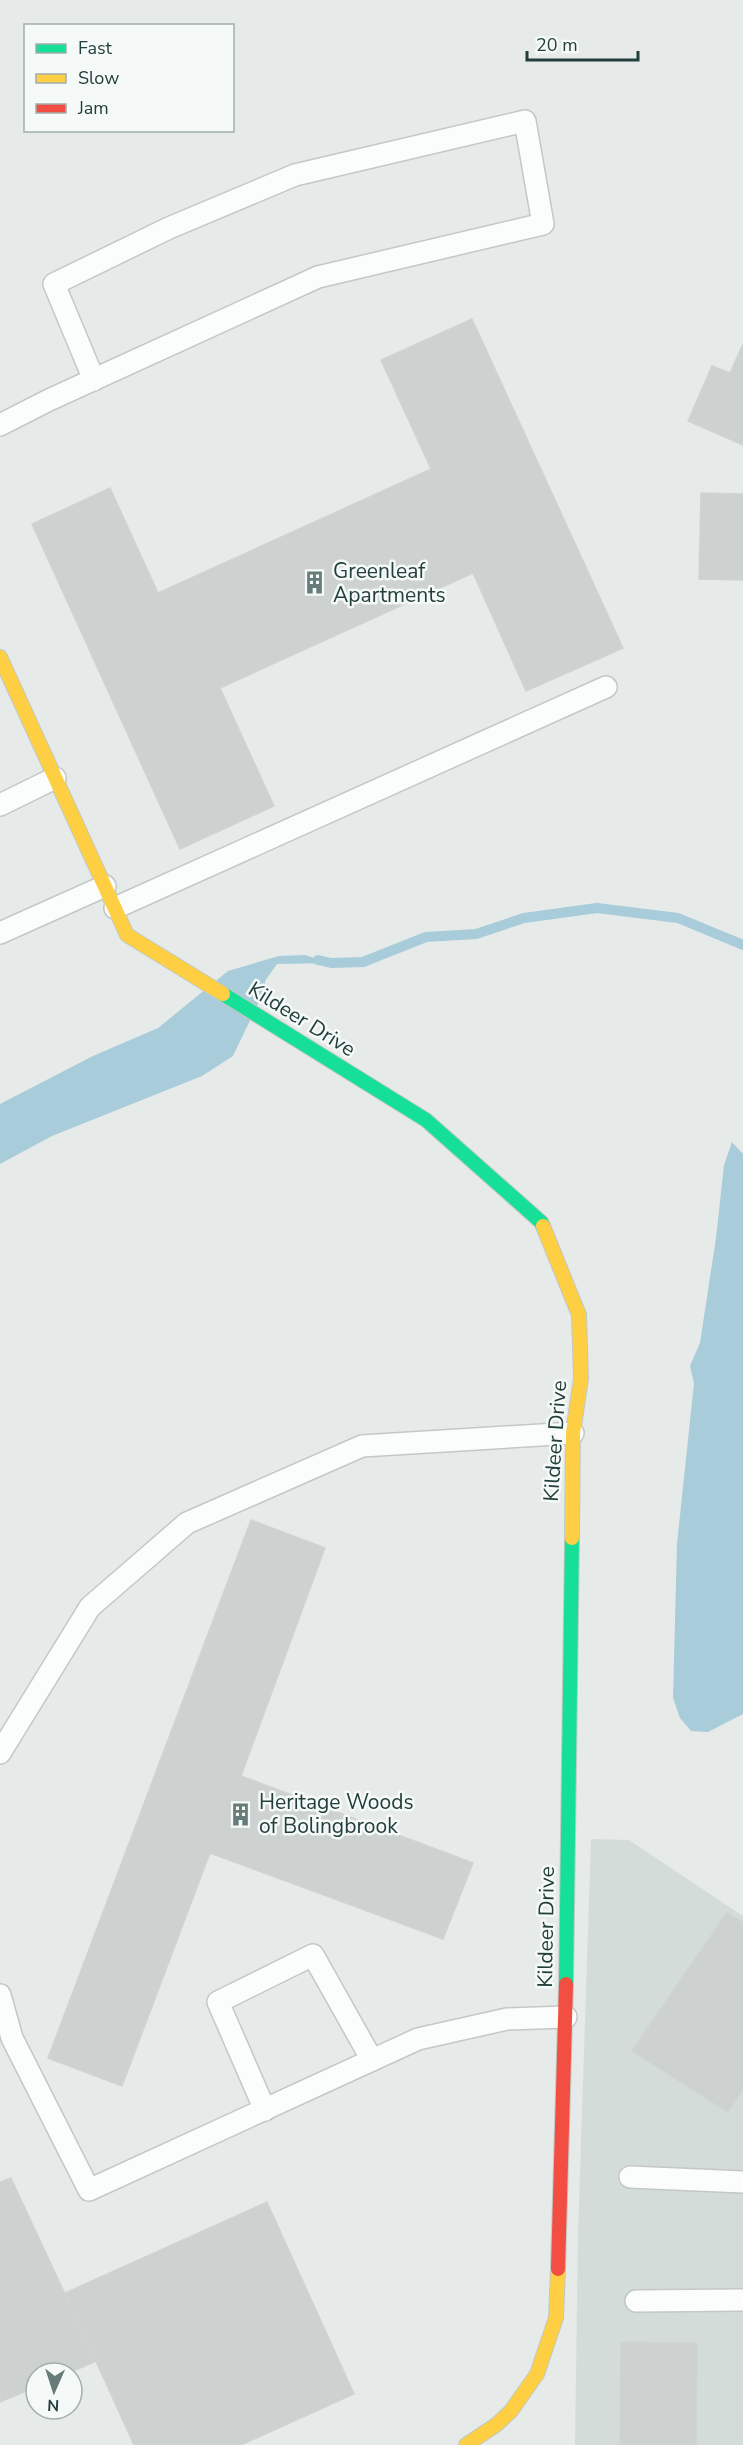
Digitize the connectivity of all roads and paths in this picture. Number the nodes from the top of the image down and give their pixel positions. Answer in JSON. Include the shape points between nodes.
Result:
{"nodes":[{"id":1,"x":94,"y":380,"type":"junction"},
{"id":2,"x":0,"y":425,"type":"edge"},
{"id":3,"x":0,"y":657,"type":"edge"},
{"id":4,"x":606,"y":687,"type":"dead end"},
{"id":5,"x":55,"y":778,"type":"junction"},
{"id":6,"x":0,"y":805,"type":"edge"},
{"id":7,"x":105,"y":886,"type":"junction"},
{"id":8,"x":115,"y":908,"type":"junction"},
{"id":9,"x":0,"y":933,"type":"edge"},
{"id":10,"x":573,"y":1433,"type":"junction"},
{"id":11,"x":0,"y":1753,"type":"edge"},
{"id":12,"x":0,"y":1995,"type":"edge"},
{"id":13,"x":566,"y":2017,"type":"junction"},
{"id":14,"x":372,"y":2060,"type":"junction"},
{"id":15,"x":265,"y":2110,"type":"junction"},
{"id":16,"x":630,"y":2177,"type":"dead end"},
{"id":17,"x":743,"y":2182,"type":"edge"},
{"id":18,"x":743,"y":2300,"type":"edge"},
{"id":19,"x":636,"y":2301,"type":"dead end"},
{"id":20,"x":466,"y":2445,"type":"edge"}],
"edges":[{"from":1,"to":1,"type":"lane","via":[[54,284],[169,228],[295,175],[525,122],[543,224],[318,277]]},
{"from":1,"to":2,"type":"lane"},
{"from":3,"to":5,"type":"street","name":"Kildeer Drive"},
{"from":4,"to":8,"type":"lane"},
{"from":5,"to":6,"type":"lane"},
{"from":5,"to":7,"type":"street","name":"Kildeer Drive"},
{"from":7,"to":8,"type":"street","name":"Kildeer Drive"},
{"from":7,"to":9,"type":"lane"},
{"from":8,"to":10,"type":"street","name":"Kildeer Drive","via":[[127,935],[426,1120],[541,1222],[579,1315],[581,1378]]},
{"from":10,"to":11,"type":"lane","via":[[362,1446],[187,1523],[90,1607]]},
{"from":10,"to":13,"type":"street","name":"Kildeer Drive"},
{"from":12,"to":15,"type":"lane","via":[[12,2038],[89,2190]]},
{"from":13,"to":14,"type":"lane","via":[[496,2022],[418,2039]]},
{"from":13,"to":20,"type":"street","name":"Kildeer Drive","via":[[556,2318],[546,2357],[530,2388],[501,2421]]},
{"from":14,"to":15,"type":"lane"},
{"from":14,"to":15,"type":"lane","via":[[313,1955],[218,2002]]},
{"from":16,"to":17,"type":"lane"},
{"from":18,"to":19,"type":"lane"}]}
